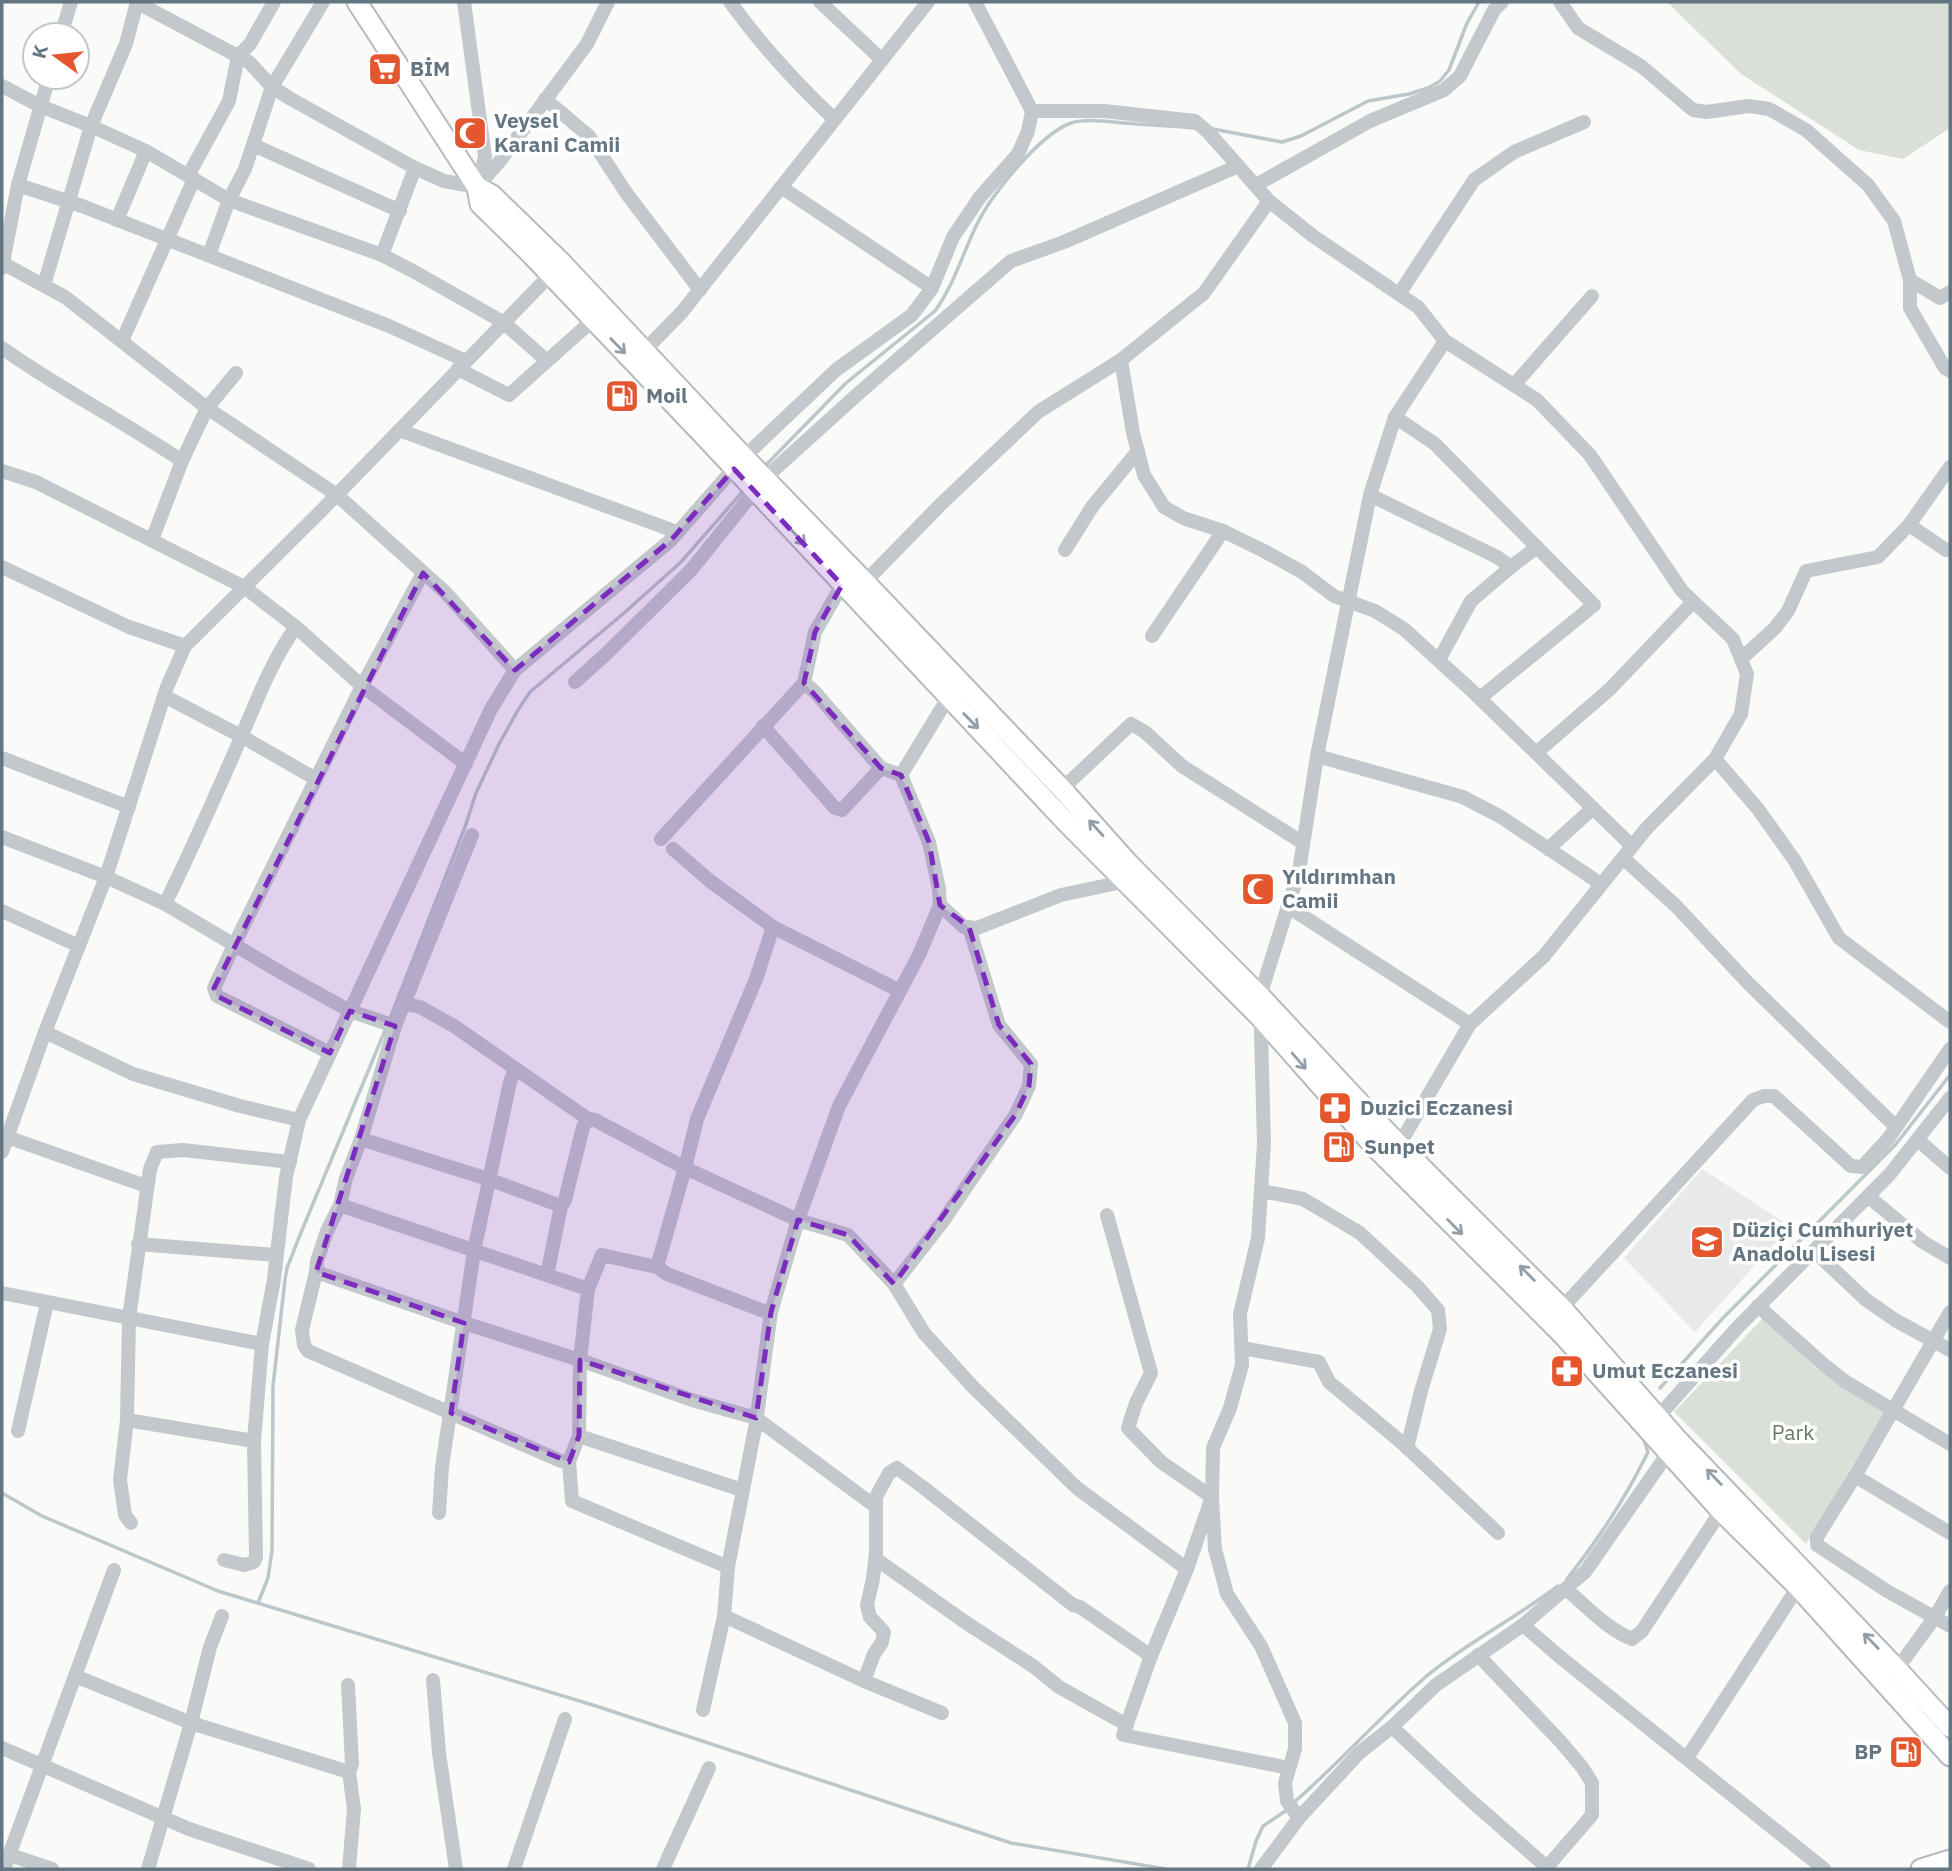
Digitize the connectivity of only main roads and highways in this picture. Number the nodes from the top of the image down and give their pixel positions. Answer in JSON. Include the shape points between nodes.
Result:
{"nodes":[{"id":1,"x":357,"y":2,"type":"edge"},
{"id":2,"x":556,"y":269,"type":"junction"},
{"id":3,"x":751,"y":475,"type":"junction"},
{"id":4,"x":1673,"y":1445,"type":"junction"},
{"id":5,"x":1950,"y":1727,"type":"edge"},
{"id":6,"x":1950,"y":1756,"type":"edge"},
{"id":7,"x":1950,"y":1860,"type":"edge"},
{"id":8,"x":1921,"y":1869,"type":"edge"}],
"edges":[{"from":1,"to":2,"type":"main road","via":[[477,187],[480,204]]},
{"from":2,"to":3,"type":"main road","via":[[644,351]]},
{"from":2,"to":3,"type":"main road","one_way":true,"via":[[593,320]]},
{"from":3,"to":4,"type":"main road","one_way":true,"via":[[842,585],[948,698],[1260,1017],[1373,1145]]},
{"from":4,"to":3,"type":"main road","one_way":true,"via":[[1658,1417],[1562,1308],[1129,864],[865,582]]},
{"from":5,"to":4,"type":"main road","one_way":true,"via":[[1898,1668]]},
{"from":4,"to":6,"type":"main road","via":[[1721,1511],[1798,1587]]},
{"from":7,"to":8,"type":"main road"}]}
